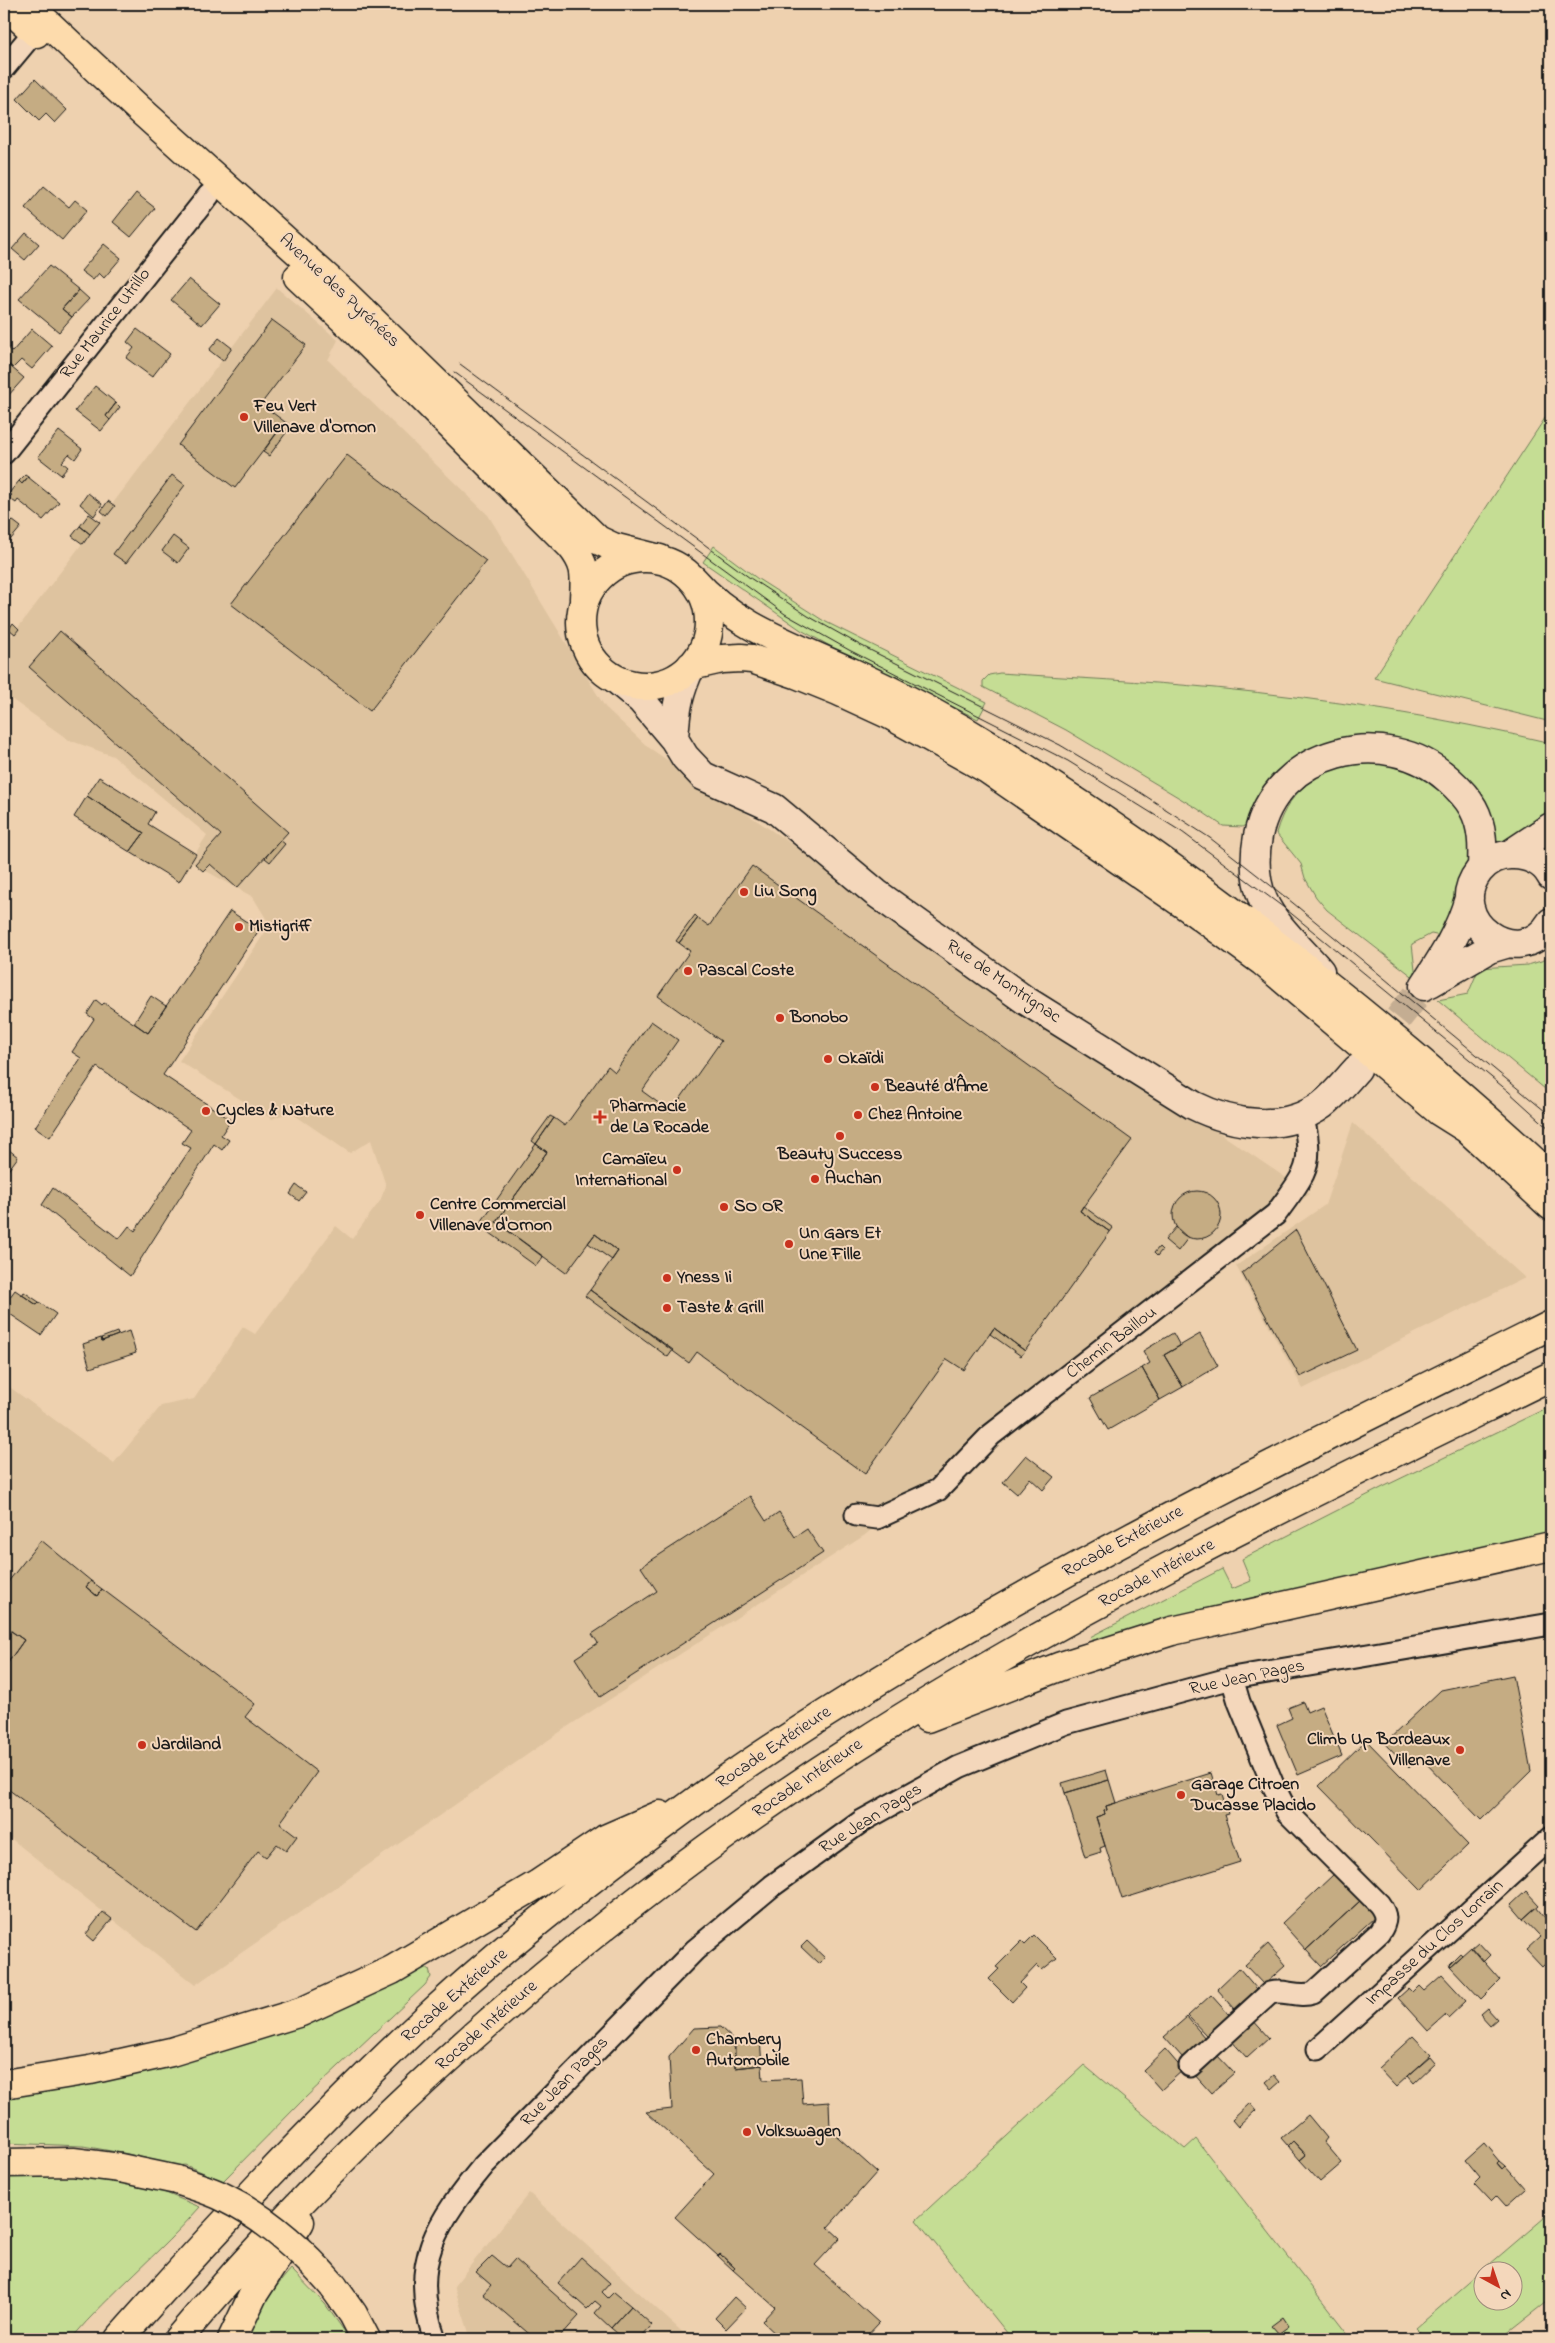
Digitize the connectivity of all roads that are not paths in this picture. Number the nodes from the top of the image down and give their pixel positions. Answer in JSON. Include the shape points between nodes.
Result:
{"nodes":[{"id":1,"x":4,"y":4,"type":"edge"},
{"id":2,"x":27,"y":4,"type":"edge"},
{"id":3,"x":34,"y":32,"type":"junction"},
{"id":4,"x":4,"y":68,"type":"edge"},
{"id":5,"x":208,"y":195,"type":"junction"},
{"id":6,"x":4,"y":454,"type":"edge"},
{"id":7,"x":660,"y":559,"type":"junction"},
{"id":8,"x":693,"y":579,"type":"junction"},
{"id":9,"x":584,"y":599,"type":"junction"},
{"id":10,"x":692,"y":666,"type":"junction"},
{"id":11,"x":618,"y":681,"type":"junction"},
{"id":12,"x":674,"y":739,"type":"junction"},
{"id":13,"x":1551,"y":827,"type":"edge"},
{"id":14,"x":1509,"y":855,"type":"junction"},
{"id":15,"x":1482,"y":867,"type":"junction"},
{"id":16,"x":1551,"y":876,"type":"edge"},
{"id":17,"x":1469,"y":898,"type":"junction"},
{"id":18,"x":1551,"y":922,"type":"edge"},
{"id":19,"x":1510,"y":944,"type":"junction"},
{"id":20,"x":1340,"y":994,"type":"junction"},
{"id":21,"x":1357,"y":1069,"type":"tunnel mouth"},
{"id":22,"x":1302,"y":1116,"type":"junction"},
{"id":23,"x":1551,"y":1177,"type":"edge"},
{"id":24,"x":1551,"y":1206,"type":"edge"},
{"id":25,"x":1551,"y":1325,"type":"edge"},
{"id":26,"x":1551,"y":1376,"type":"edge"},
{"id":27,"x":856,"y":1515,"type":"dead end"},
{"id":28,"x":1551,"y":1546,"type":"edge"},
{"id":29,"x":1551,"y":1624,"type":"edge"},
{"id":30,"x":1232,"y":1678,"type":"junction"},
{"id":31,"x":856,"y":1746,"type":"junction"},
{"id":32,"x":700,"y":1798,"type":"junction"},
{"id":33,"x":1551,"y":1838,"type":"edge"},
{"id":34,"x":1318,"y":2049,"type":"dead end"},
{"id":35,"x":1190,"y":2066,"type":"dead end"},
{"id":36,"x":4,"y":2084,"type":"edge"},
{"id":37,"x":4,"y":2163,"type":"edge"},
{"id":38,"x":337,"y":2163,"type":"junction"},
{"id":39,"x":119,"y":2339,"type":"edge"},
{"id":40,"x":178,"y":2339,"type":"edge"},
{"id":41,"x":232,"y":2339,"type":"edge"},
{"id":42,"x":366,"y":2339,"type":"edge"},
{"id":43,"x":435,"y":2339,"type":"edge"}],
"edges":[{"from":1,"to":3,"type":"main road","name":"Avenue des Pyrénées"},
{"from":2,"to":7,"type":"main road","name":"Avenue des Pyrénées","via":[[346,295],[598,540]]},
{"from":3,"to":4,"type":"street"},
{"from":3,"to":5,"type":"main road","name":"Avenue des Pyrénées"},
{"from":5,"to":6,"type":"street","name":"Rue Maurice Utrillo"},
{"from":5,"to":9,"type":"main road","name":"Avenue des Pyrénées","via":[[353,328],[570,546],[580,557],[585,570]]},
{"from":7,"to":8,"type":"main road"},
{"from":7,"to":9,"type":"main road","via":[[623,561],[593,583]]},
{"from":8,"to":10,"type":"main road","via":[[704,595],[709,613],[708,632]]},
{"from":8,"to":20,"type":"main road","via":[[708,597],[736,617],[899,694],[998,750],[1204,891]]},
{"from":9,"to":11,"type":"main road","via":[[581,633],[586,647],[594,661]]},
{"from":10,"to":11,"type":"main road","via":[[676,678],[657,685],[638,686]]},
{"from":10,"to":12,"type":"main road","via":[[676,706]]},
{"from":10,"to":24,"type":"main road","via":[[741,658],[796,674],[890,715],[987,769],[1263,962],[1440,1112],[1467,1129]]},
{"from":11,"to":12,"type":"main road","name":"Rue de Montrignac","via":[[641,700]]},
{"from":12,"to":22,"type":"main road","name":"Rue de Montrignac","via":[[685,758],[703,776],[774,808],[876,893],[1025,1000],[1193,1105],[1211,1114],[1253,1123]]},
{"from":13,"to":14,"type":"main road"},
{"from":14,"to":15,"type":"main road","via":[[1495,858]]},
{"from":14,"to":16,"type":"main road","via":[[1524,856],[1538,862]]},
{"from":15,"to":17,"type":"main road","via":[[1475,876]]},
{"from":15,"to":20,"type":"main road","via":[[1481,828],[1472,807],[1440,771],[1417,758],[1394,751],[1366,749],[1340,752],[1313,762],[1293,777],[1276,796],[1263,819],[1256,846],[1256,880],[1271,914]]},
{"from":17,"to":19,"type":"main road","via":[[1476,923],[1496,940]]},
{"from":17,"to":19,"type":"main road","via":[[1454,939],[1424,986],[1489,949]]},
{"from":18,"to":19,"type":"main road","via":[[1537,937]]},
{"from":20,"to":23,"type":"main road","via":[[1482,1113]]},
{"from":21,"to":22,"type":"main road","name":"Rue de Montrignac","via":[[1322,1104]]},
{"from":22,"to":27,"type":"street","name":"Chemin Baillou","via":[[1307,1151],[1304,1173],[1276,1214],[991,1435],[938,1490],[877,1518]]},
{"from":25,"to":32,"type":"main road","name":"Rocade Extérieure","via":[[1252,1474],[1029,1592],[861,1690]]},
{"from":26,"to":31,"type":"main road","name":"Rocade Intérieure","via":[[1232,1534],[1013,1651]]},
{"from":28,"to":31,"type":"main road","via":[[1172,1631],[1061,1666]]},
{"from":29,"to":30,"type":"street","name":"Rue Jean Pages"},
{"from":30,"to":35,"type":"street","via":[[1242,1711],[1288,1812],[1378,1904],[1386,1920],[1379,1933],[1313,1993],[1270,1993]]},
{"from":30,"to":43,"type":"street","name":"Rue Jean Pages","via":[[1066,1723],[958,1767],[862,1821],[764,1892],[695,1950],[484,2165],[456,2200],[436,2233],[426,2259],[424,2288]]},
{"from":31,"to":38,"type":"main road","name":"Rocade Intérieure","via":[[623,1911],[473,2036]]},
{"from":32,"to":36,"type":"main road","via":[[605,1839],[538,1884],[392,1970],[302,2012],[170,2052],[90,2070]]},
{"from":32,"to":39,"type":"main road","name":"Rocade Extérieure","via":[[561,1904],[437,2009],[360,2082],[214,2232]]},
{"from":33,"to":34,"type":"street","name":"Impasse du Clos Lorrain"},
{"from":37,"to":42,"type":"main road","bridge":true,"via":[[73,2162],[120,2168],[178,2180],[224,2197],[266,2222],[305,2254],[333,2286]]},
{"from":38,"to":40,"type":"main road","name":"Rocade Intérieure","via":[[216,2293]]},
{"from":38,"to":41,"type":"main road","via":[[253,2295]]}]}
